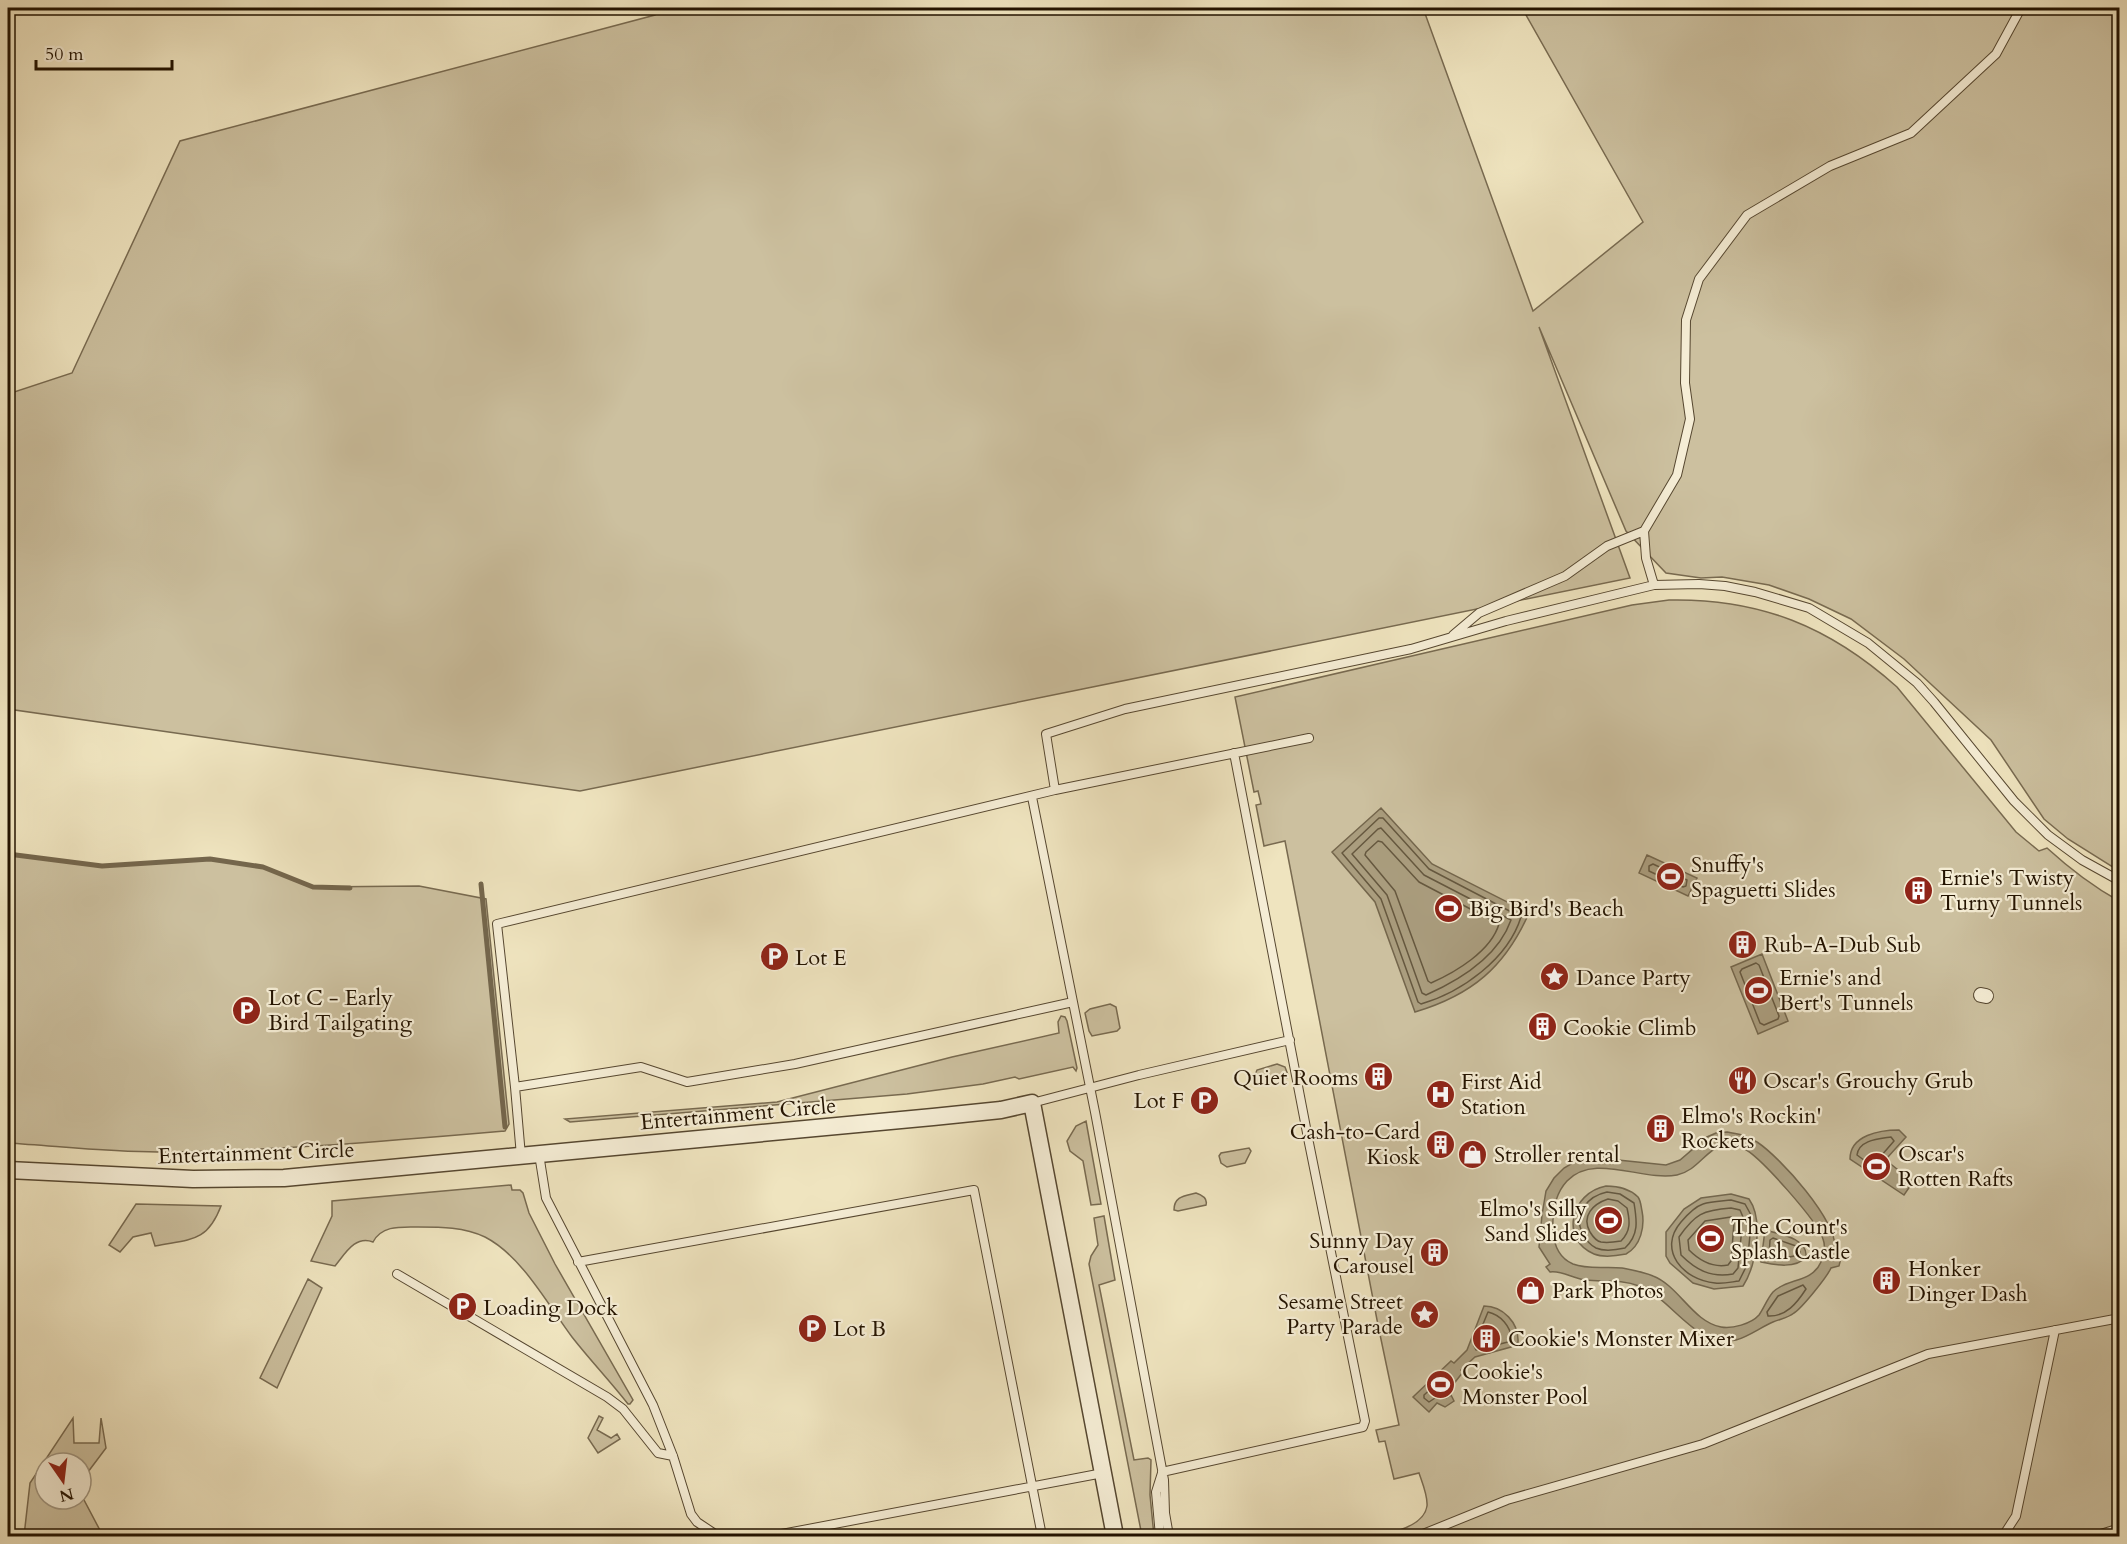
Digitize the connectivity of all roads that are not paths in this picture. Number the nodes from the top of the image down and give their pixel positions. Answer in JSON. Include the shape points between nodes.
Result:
{"nodes":[{"id":1,"x":2021,"y":8,"type":"edge"},
{"id":2,"x":1644,"y":531,"type":"junction"},
{"id":3,"x":1654,"y":585,"type":"junction"},
{"id":4,"x":1448,"y":639,"type":"junction"},
{"id":5,"x":1309,"y":738,"type":"dead end"},
{"id":6,"x":1234,"y":753,"type":"junction"},
{"id":7,"x":1055,"y":790,"type":"junction"},
{"id":8,"x":1032,"y":797,"type":"junction"},
{"id":9,"x":2120,"y":881,"type":"edge"},
{"id":10,"x":1073,"y":1002,"type":"junction"},
{"id":11,"x":1290,"y":1040,"type":"junction"},
{"id":12,"x":515,"y":1087,"type":"junction"},
{"id":13,"x":1090,"y":1089,"type":"junction"},
{"id":14,"x":1032,"y":1103,"type":"junction"},
{"id":15,"x":539,"y":1154,"type":"junction"},
{"id":16,"x":521,"y":1156,"type":"junction"},
{"id":17,"x":8,"y":1170,"type":"edge"},
{"id":18,"x":578,"y":1262,"type":"junction"},
{"id":19,"x":397,"y":1274,"type":"dead end"},
{"id":20,"x":2120,"y":1318,"type":"edge"},
{"id":21,"x":2055,"y":1330,"type":"junction"},
{"id":22,"x":673,"y":1456,"type":"junction"},
{"id":23,"x":1162,"y":1472,"type":"junction"},
{"id":24,"x":1103,"y":1473,"type":"junction"},
{"id":25,"x":1032,"y":1486,"type":"junction"},
{"id":26,"x":2120,"y":1528,"type":"edge"},
{"id":27,"x":718,"y":1536,"type":"edge"},
{"id":28,"x":771,"y":1536,"type":"edge"},
{"id":29,"x":1042,"y":1536,"type":"edge"},
{"id":30,"x":1115,"y":1536,"type":"edge"},
{"id":31,"x":1160,"y":1536,"type":"edge"},
{"id":32,"x":1169,"y":1536,"type":"edge"},
{"id":33,"x":1418,"y":1536,"type":"edge"},
{"id":34,"x":2003,"y":1536,"type":"edge"},
{"id":35,"x":2094,"y":1536,"type":"edge"}],
"edges":[{"from":1,"to":2,"type":"lane","via":[[1996,54],[1911,133],[1830,166],[1747,215],[1699,279],[1686,320],[1685,383],[1690,419],[1677,475]]},
{"from":2,"to":3,"type":"lane"},
{"from":2,"to":4,"type":"lane","via":[[1607,546],[1565,576],[1479,613]]},
{"from":3,"to":4,"type":"lane"},
{"from":3,"to":9,"type":"lane","via":[[1725,586],[1771,596],[1809,608],[1868,643],[1893,661],[1934,702],[2014,801],[2048,835]]},
{"from":4,"to":7,"type":"lane","via":[[1125,709],[1046,734]]},
{"from":5,"to":6,"type":"lane"},
{"from":6,"to":7,"type":"lane"},
{"from":6,"to":11,"type":"lane"},
{"from":7,"to":8,"type":"lane"},
{"from":8,"to":10,"type":"lane"},
{"from":8,"to":12,"type":"lane","via":[[497,924]]},
{"from":10,"to":12,"type":"lane","via":[[795,1064],[687,1082],[641,1067]]},
{"from":10,"to":13,"type":"lane"},
{"from":11,"to":13,"type":"lane"},
{"from":11,"to":23,"type":"lane","via":[[1365,1422],[1363,1427]]},
{"from":12,"to":16,"type":"lane"},
{"from":13,"to":14,"type":"lane"},
{"from":13,"to":23,"type":"lane"},
{"from":14,"to":15,"type":"street","name":"Entertainment Circle","via":[[943,1117]]},
{"from":14,"to":24,"type":"street"},
{"from":15,"to":16,"type":"street","name":"Entertainment Circle"},
{"from":15,"to":18,"type":"lane","via":[[546,1198]]},
{"from":16,"to":17,"type":"street","name":"Entertainment Circle","via":[[284,1178],[193,1179]]},
{"from":18,"to":22,"type":"lane","via":[[648,1395]]},
{"from":18,"to":25,"type":"lane","via":[[974,1190]]},
{"from":19,"to":22,"type":"lane","via":[[607,1397],[623,1409],[658,1453]]},
{"from":20,"to":21,"type":"lane"},
{"from":21,"to":33,"type":"lane","via":[[1928,1354],[1703,1444],[1507,1500]]},
{"from":21,"to":34,"type":"lane","via":[[2016,1516]]},
{"from":22,"to":27,"type":"lane","via":[[691,1514]]},
{"from":23,"to":31,"type":"lane","via":[[1156,1492]]},
{"from":23,"to":32,"type":"lane"},
{"from":24,"to":25,"type":"lane"},
{"from":24,"to":30,"type":"street"},
{"from":25,"to":28,"type":"lane"},
{"from":25,"to":29,"type":"lane"},
{"from":26,"to":35,"type":"lane"}]}
